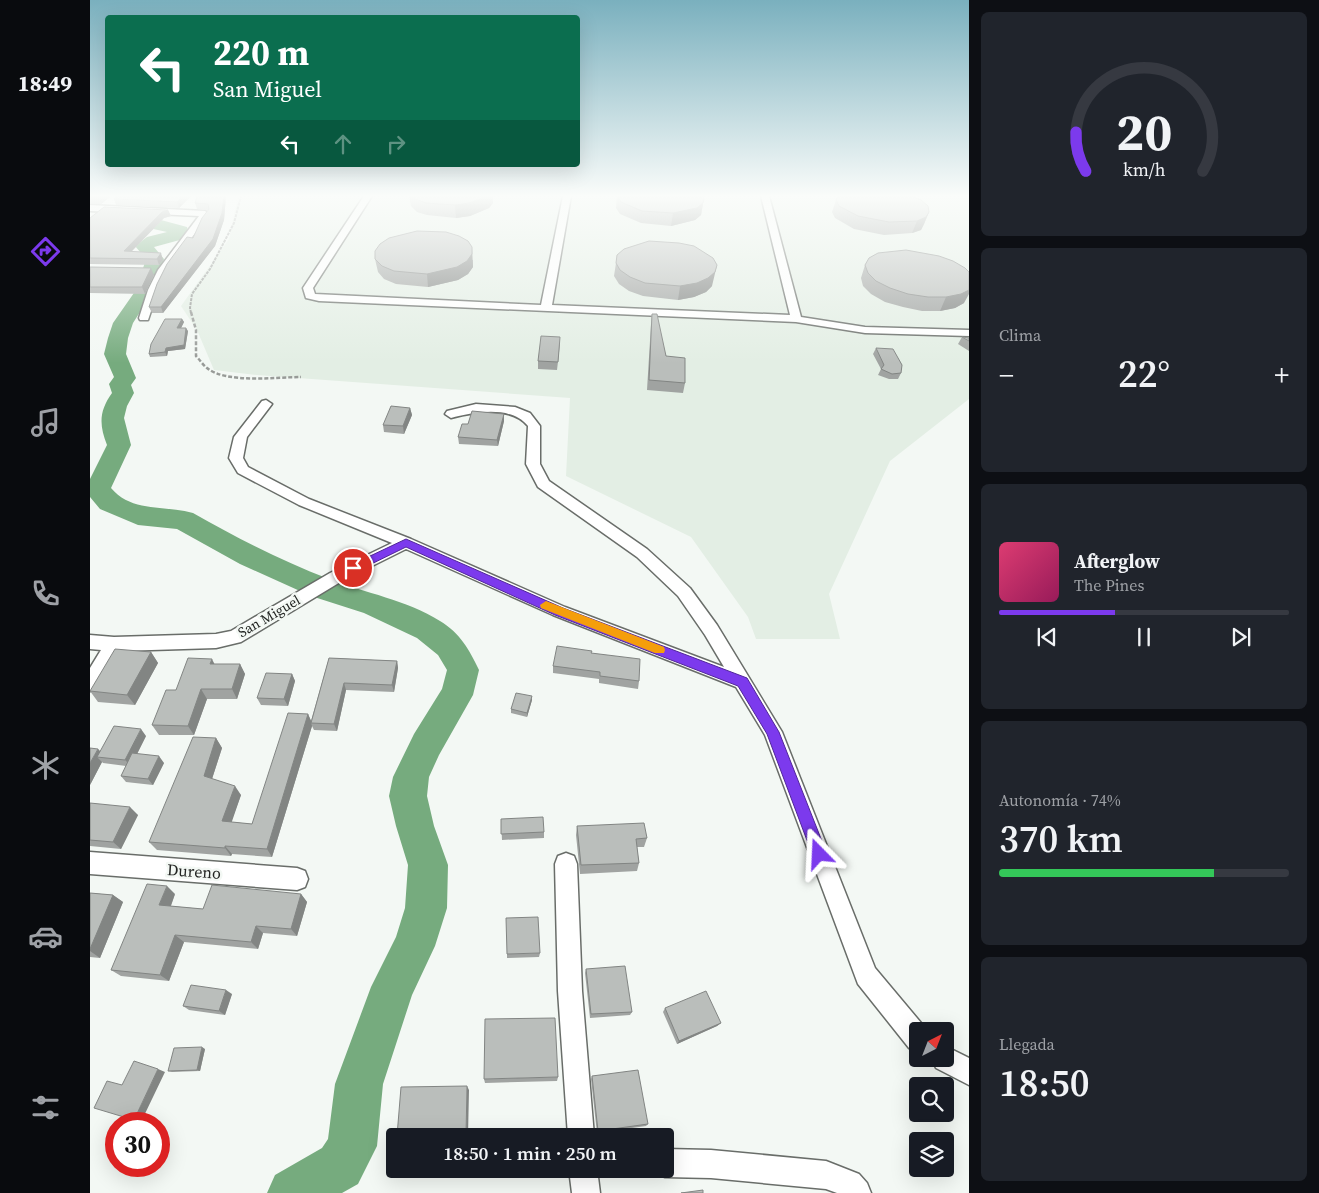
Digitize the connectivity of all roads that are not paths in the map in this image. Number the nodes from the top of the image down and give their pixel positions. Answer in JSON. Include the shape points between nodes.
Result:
{"nodes":[{"id":1,"x":172,"y":252,"type":"edge"},
{"id":2,"x":332,"y":252,"type":"edge"},
{"id":3,"x":556,"y":252,"type":"edge"},
{"id":4,"x":779,"y":252,"type":"edge"},
{"id":5,"x":546,"y":308,"type":"junction"},
{"id":6,"x":144,"y":318,"type":"dead end"},
{"id":7,"x":796,"y":319,"type":"junction"},
{"id":8,"x":969,"y":334,"type":"edge"},
{"id":9,"x":266,"y":404,"type":"dead end"},
{"id":10,"x":450,"y":414,"type":"dead end"},
{"id":11,"x":406,"y":543,"type":"junction"},
{"id":12,"x":90,"y":642,"type":"edge"},
{"id":13,"x":114,"y":644,"type":"junction"},
{"id":14,"x":743,"y":682,"type":"junction"},
{"id":15,"x":90,"y":684,"type":"edge"},
{"id":16,"x":90,"y":863,"type":"edge"},
{"id":17,"x":566,"y":864,"type":"dead end"},
{"id":18,"x":297,"y":879,"type":"dead end"},
{"id":19,"x":909,"y":1028,"type":"edge"},
{"id":20,"x":954,"y":1064,"type":"edge"},
{"id":21,"x":969,"y":1072,"type":"edge"},
{"id":22,"x":580,"y":1128,"type":"edge"},
{"id":23,"x":674,"y":1163,"type":"edge"},
{"id":24,"x":858,"y":1193,"type":"edge"}],
"edges":[{"from":1,"to":6,"type":"street","via":[[156,270]]},
{"from":2,"to":5,"type":"street","via":[[308,288],[310,296]]},
{"from":3,"to":5,"type":"street"},
{"from":4,"to":7,"type":"street"},
{"from":5,"to":7,"type":"street"},
{"from":7,"to":8,"type":"street","via":[[865,330]]},
{"from":9,"to":11,"type":"street","via":[[241,437],[236,458],[243,470],[304,502]]},
{"from":10,"to":14,"type":"street","via":[[476,408],[515,411],[526,416],[534,426],[533,464],[543,484],[642,553],[684,592]]},
{"from":11,"to":13,"type":"street","name":"San Miguel","via":[[336,577],[235,636],[216,641]]},
{"from":11,"to":14,"type":"street","via":[[559,611]]},
{"from":12,"to":13,"type":"street","name":"San Miguel"},
{"from":13,"to":15,"type":"street"},
{"from":14,"to":19,"type":"street","via":[[772,732],[866,976]]},
{"from":16,"to":18,"type":"street","name":"Dureno"},
{"from":17,"to":22,"type":"street","via":[[570,992]]},
{"from":20,"to":21,"type":"street"},
{"from":23,"to":24,"type":"street","via":[[826,1175],[849,1184]]}]}
